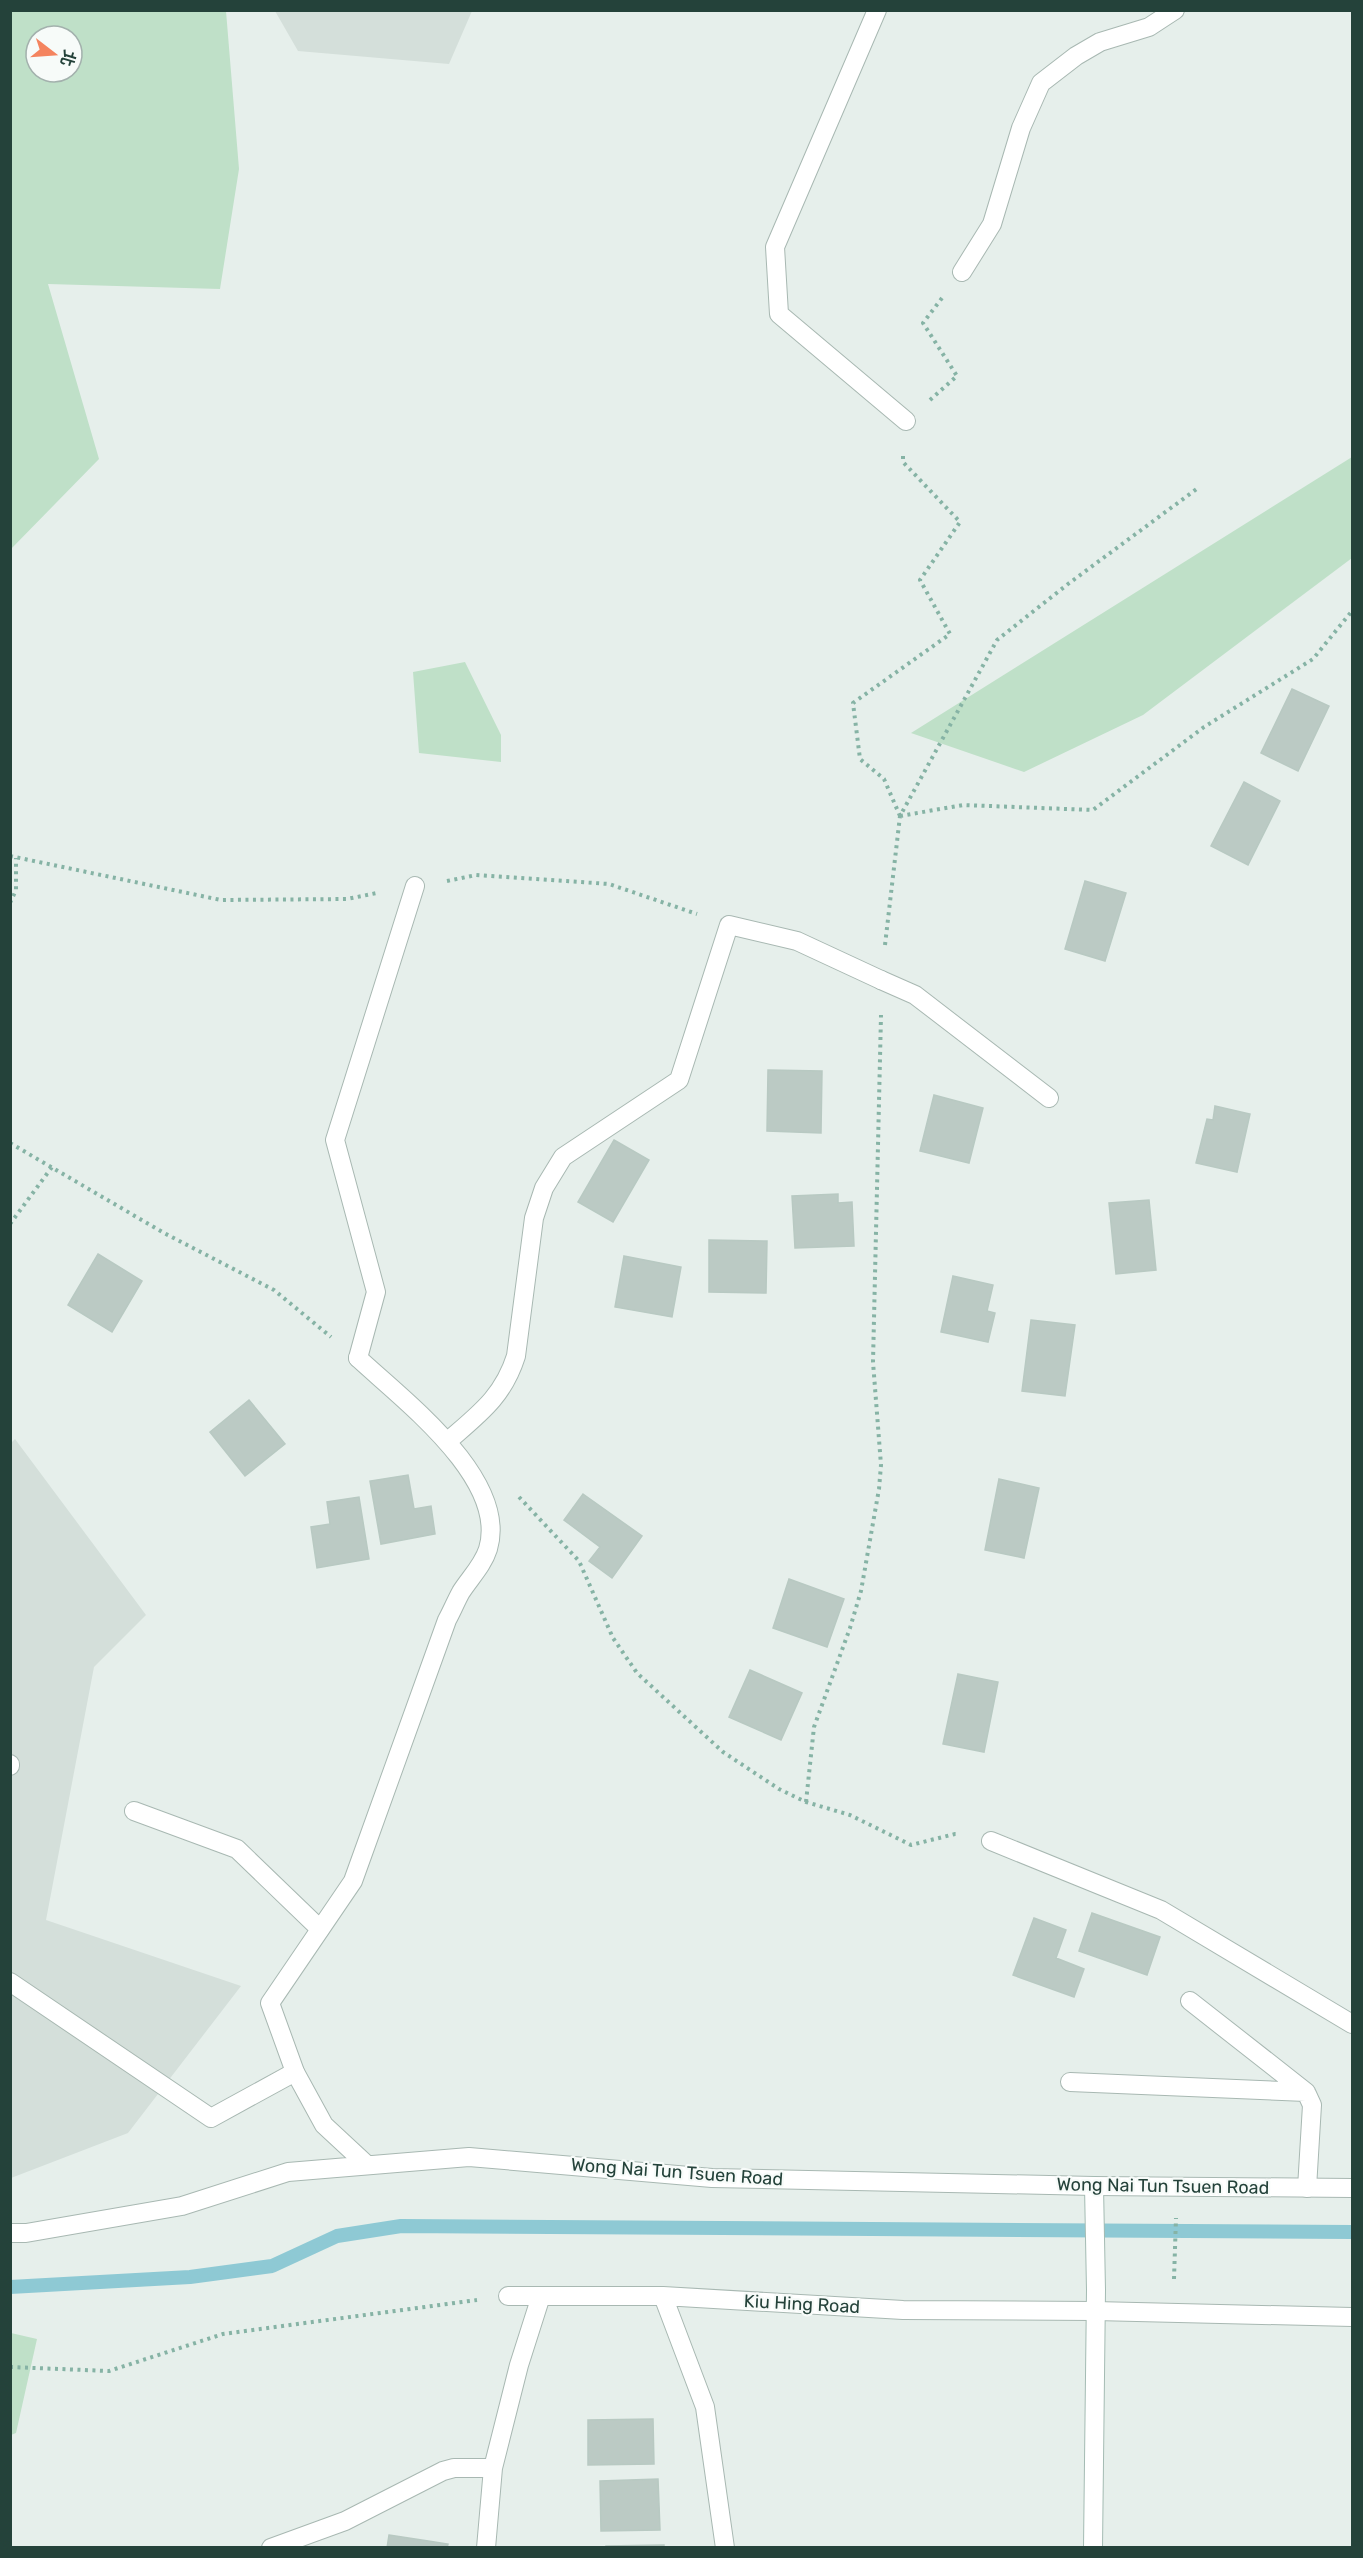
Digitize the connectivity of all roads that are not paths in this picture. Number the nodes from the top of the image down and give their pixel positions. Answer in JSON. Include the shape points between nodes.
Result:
{"nodes":[{"id":1,"x":877,"y":10,"type":"edge"},
{"id":2,"x":1175,"y":10,"type":"edge"},
{"id":3,"x":962,"y":272,"type":"road end"},
{"id":4,"x":906,"y":421,"type":"road end"},
{"id":5,"x":415,"y":886,"type":"road end"},
{"id":6,"x":1049,"y":1098,"type":"dead end"},
{"id":7,"x":448,"y":1441,"type":"junction"},
{"id":8,"x":134,"y":1811,"type":"dead end"},
{"id":9,"x":991,"y":1841,"type":"road end"},
{"id":10,"x":320,"y":1929,"type":"junction"},
{"id":11,"x":10,"y":1982,"type":"edge"},
{"id":12,"x":1190,"y":2001,"type":"dead end"},
{"id":13,"x":1353,"y":2024,"type":"edge"},
{"id":14,"x":295,"y":2072,"type":"junction"},
{"id":15,"x":1070,"y":2082,"type":"dead end"},
{"id":16,"x":1306,"y":2092,"type":"junction"},
{"id":17,"x":366,"y":2164,"type":"junction"},
{"id":18,"x":1094,"y":2186,"type":"junction"},
{"id":19,"x":1307,"y":2187,"type":"junction"},
{"id":20,"x":1353,"y":2188,"type":"edge"},
{"id":21,"x":10,"y":2233,"type":"edge"},
{"id":22,"x":508,"y":2296,"type":"road end"},
{"id":23,"x":542,"y":2296,"type":"junction"},
{"id":24,"x":663,"y":2296,"type":"junction"},
{"id":25,"x":1095,"y":2311,"type":"junction"},
{"id":26,"x":1353,"y":2317,"type":"edge"},
{"id":27,"x":493,"y":2468,"type":"junction"},
{"id":28,"x":271,"y":2547,"type":"edge"},
{"id":29,"x":486,"y":2547,"type":"edge"},
{"id":30,"x":725,"y":2547,"type":"edge"},
{"id":31,"x":1093,"y":2547,"type":"edge"}],
"edges":[{"from":1,"to":4,"type":"street","via":[[775,247],[779,314]]},
{"from":2,"to":3,"type":"street","via":[[1149,27],[1100,42],[1041,83],[1021,128],[992,224]]},
{"from":5,"to":7,"type":"street","via":[[334,1140],[376,1292],[358,1358]]},
{"from":6,"to":7,"type":"street","via":[[915,996],[797,941],[729,925],[680,1080],[563,1156],[544,1188],[534,1218],[511,1371],[497,1396]]},
{"from":7,"to":10,"type":"street","via":[[476,1481],[489,1516],[488,1550],[447,1620],[353,1881]]},
{"from":8,"to":10,"type":"street","via":[[237,1850]]},
{"from":9,"to":13,"type":"street","via":[[1161,1910]]},
{"from":10,"to":14,"type":"street","via":[[270,2003]]},
{"from":11,"to":14,"type":"street","via":[[211,2118]]},
{"from":12,"to":16,"type":"street"},
{"from":14,"to":17,"type":"street","via":[[324,2125]]},
{"from":15,"to":16,"type":"street"},
{"from":16,"to":19,"type":"street","via":[[1312,2105]]},
{"from":17,"to":18,"type":"street","name":"Wong Nai Tun Tsuen Road","via":[[469,2157],[712,2178]]},
{"from":17,"to":21,"type":"street","name":"Wong Nai Tun Tsuen Road","via":[[288,2172],[182,2206]]},
{"from":18,"to":19,"type":"street","name":"Wong Nai Tun Tsuen Road"},
{"from":18,"to":25,"type":"street"},
{"from":19,"to":20,"type":"street","name":"Wong Nai Tun Tsuen Road"},
{"from":22,"to":23,"type":"street","name":"Kiu Hing Road"},
{"from":23,"to":24,"type":"street","name":"Kiu Hing Road"},
{"from":23,"to":27,"type":"street"},
{"from":24,"to":25,"type":"street","name":"Kiu Hing Road","via":[[903,2310]]},
{"from":24,"to":30,"type":"street","via":[[705,2407]]},
{"from":25,"to":26,"type":"street","name":"Kiu Hing Road"},
{"from":25,"to":31,"type":"street"},
{"from":27,"to":28,"type":"street","via":[[444,2471],[345,2521]]},
{"from":27,"to":29,"type":"street"}]}
